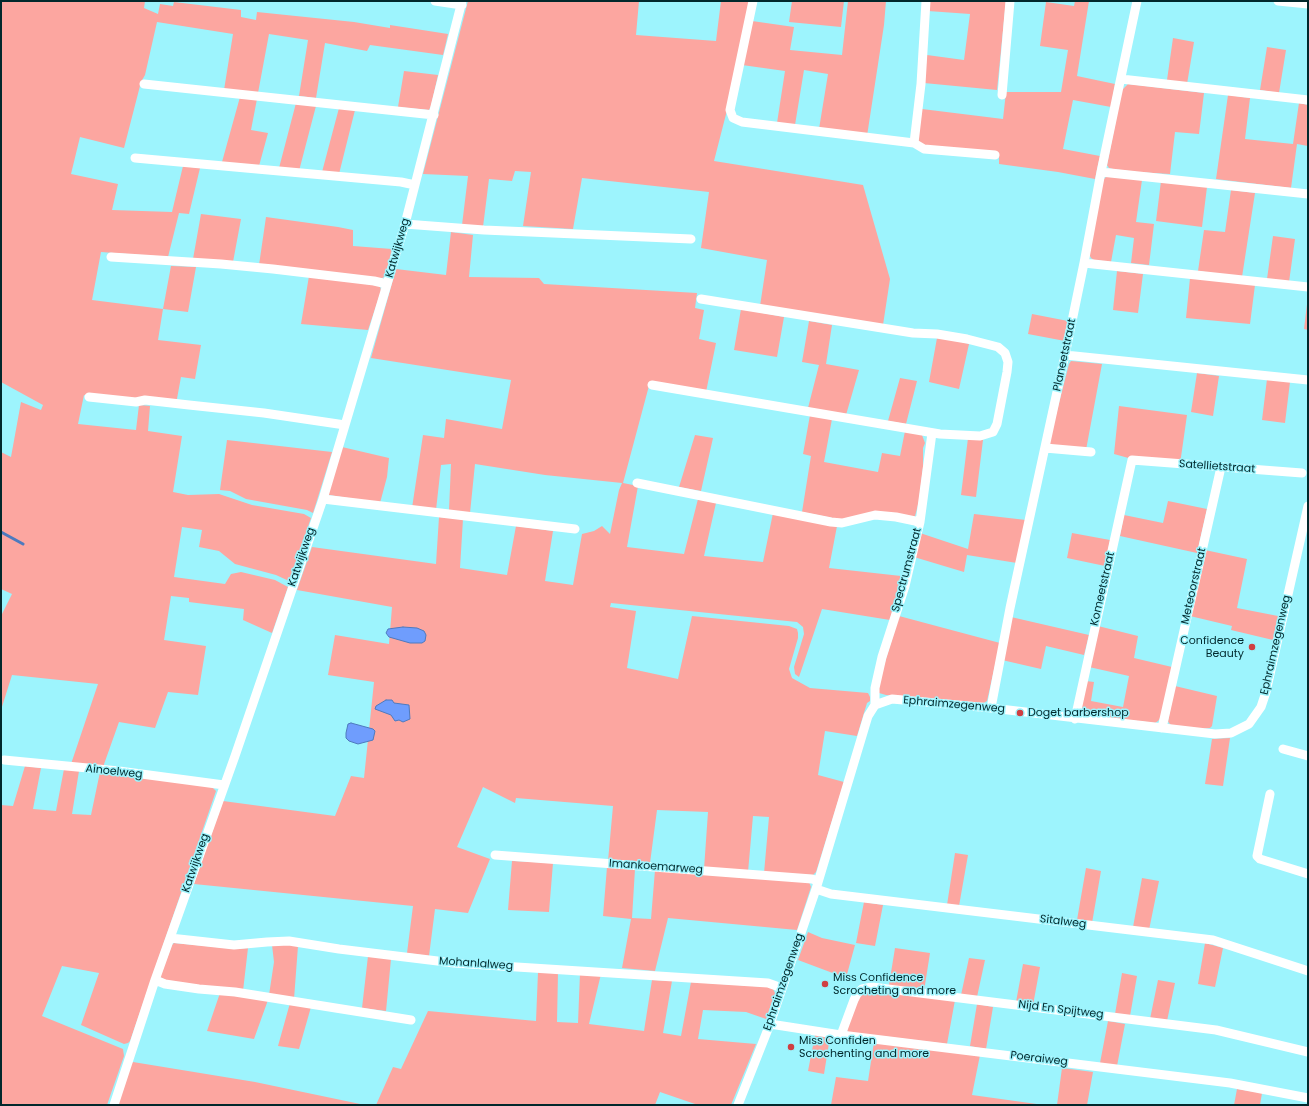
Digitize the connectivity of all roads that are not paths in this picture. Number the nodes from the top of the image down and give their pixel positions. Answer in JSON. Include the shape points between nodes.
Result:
{"nodes":[{"id":1,"x":435,"y":1,"type":"edge"},
{"id":2,"x":753,"y":1,"type":"edge"},
{"id":3,"x":926,"y":1,"type":"edge"},
{"id":4,"x":1010,"y":1,"type":"edge"},
{"id":5,"x":1137,"y":1,"type":"edge"},
{"id":6,"x":1278,"y":1,"type":"edge"},
{"id":7,"x":462,"y":3,"type":"edge"},
{"id":8,"x":1308,"y":4,"type":"edge"},
{"id":9,"x":1121,"y":79,"type":"junction"},
{"id":10,"x":144,"y":84,"type":"dead end"},
{"id":11,"x":1002,"y":94,"type":"dead end"},
{"id":12,"x":1308,"y":100,"type":"edge"},
{"id":13,"x":434,"y":115,"type":"junction"},
{"id":14,"x":914,"y":143,"type":"junction"},
{"id":15,"x":996,"y":155,"type":"dead end"},
{"id":16,"x":135,"y":158,"type":"dead end"},
{"id":17,"x":1101,"y":172,"type":"junction"},
{"id":18,"x":415,"y":185,"type":"junction"},
{"id":19,"x":1308,"y":194,"type":"edge"},
{"id":20,"x":405,"y":224,"type":"junction"},
{"id":21,"x":691,"y":239,"type":"dead end"},
{"id":22,"x":111,"y":257,"type":"dead end"},
{"id":23,"x":1084,"y":263,"type":"junction"},
{"id":24,"x":387,"y":284,"type":"junction"},
{"id":25,"x":1308,"y":287,"type":"edge"},
{"id":26,"x":701,"y":299,"type":"dead end"},
{"id":27,"x":1065,"y":355,"type":"junction"},
{"id":28,"x":1308,"y":380,"type":"edge"},
{"id":29,"x":652,"y":384,"type":"dead end"},
{"id":30,"x":89,"y":397,"type":"dead end"},
{"id":31,"x":345,"y":425,"type":"junction"},
{"id":32,"x":932,"y":433,"type":"junction"},
{"id":33,"x":1045,"y":448,"type":"junction"},
{"id":34,"x":1091,"y":452,"type":"dead end"},
{"id":35,"x":1132,"y":460,"type":"joint"},
{"id":36,"x":1221,"y":467,"type":"junction"},
{"id":37,"x":1302,"y":473,"type":"dead end"},
{"id":38,"x":637,"y":483,"type":"dead end"},
{"id":39,"x":323,"y":499,"type":"junction"},
{"id":40,"x":1308,"y":506,"type":"edge"},
{"id":41,"x":920,"y":522,"type":"junction"},
{"id":42,"x":575,"y":529,"type":"dead end"},
{"id":43,"x":875,"y":705,"type":"junction"},
{"id":44,"x":991,"y":708,"type":"junction"},
{"id":45,"x":1075,"y":719,"type":"junction"},
{"id":46,"x":1162,"y":728,"type":"junction"},
{"id":47,"x":1283,"y":749,"type":"dead end"},
{"id":48,"x":1308,"y":756,"type":"edge"},
{"id":49,"x":4,"y":760,"type":"dead end"},
{"id":50,"x":224,"y":785,"type":"junction"},
{"id":51,"x":1270,"y":794,"type":"dead end"},
{"id":52,"x":495,"y":855,"type":"dead end"},
{"id":53,"x":1308,"y":874,"type":"edge"},
{"id":54,"x":817,"y":885,"type":"junction"},
{"id":55,"x":170,"y":938,"type":"junction"},
{"id":56,"x":1308,"y":970,"type":"edge"},
{"id":57,"x":155,"y":980,"type":"junction"},
{"id":58,"x":782,"y":988,"type":"junction"},
{"id":59,"x":411,"y":1020,"type":"dead end"},
{"id":60,"x":770,"y":1024,"type":"junction"},
{"id":61,"x":841,"y":1035,"type":"junction"},
{"id":62,"x":1308,"y":1052,"type":"edge"},
{"id":63,"x":1308,"y":1098,"type":"edge"},
{"id":64,"x":114,"y":1105,"type":"edge"},
{"id":65,"x":738,"y":1105,"type":"edge"}],
"edges":[{"from":1,"to":7,"type":"street"},
{"from":2,"to":14,"type":"street","via":[[730,110],[733,118],[742,122]]},
{"from":3,"to":14,"type":"street","via":[[921,84]]},
{"from":4,"to":11,"type":"street"},
{"from":5,"to":9,"type":"street","name":"Planeetstraat"},
{"from":6,"to":8,"type":"street"},
{"from":7,"to":13,"type":"street","name":"Katwijkweg"},
{"from":9,"to":12,"type":"street"},
{"from":9,"to":17,"type":"street","name":"Planeetstraat"},
{"from":10,"to":13,"type":"street"},
{"from":13,"to":18,"type":"street","name":"Katwijkweg"},
{"from":14,"to":15,"type":"street","via":[[924,149]]},
{"from":16,"to":18,"type":"street"},
{"from":17,"to":19,"type":"street"},
{"from":17,"to":23,"type":"street","name":"Planeetstraat"},
{"from":18,"to":20,"type":"street","name":"Katwijkweg"},
{"from":20,"to":21,"type":"street"},
{"from":20,"to":24,"type":"street","name":"Katwijkweg"},
{"from":22,"to":24,"type":"street","via":[[273,269]]},
{"from":23,"to":25,"type":"street"},
{"from":23,"to":27,"type":"street","name":"Planeetstraat"},
{"from":24,"to":31,"type":"street","name":"Katwijkweg"},
{"from":26,"to":32,"type":"street","via":[[913,333],[937,334],[998,347],[1005,353],[1008,362],[997,424],[993,432],[980,436]]},
{"from":27,"to":28,"type":"street"},
{"from":27,"to":33,"type":"street","name":"Planeetstraat"},
{"from":29,"to":32,"type":"street"},
{"from":30,"to":31,"type":"street","via":[[136,402],[144,400],[264,413]]},
{"from":31,"to":39,"type":"street","name":"Katwijkweg"},
{"from":32,"to":41,"type":"street","name":"Spectrumstraat"},
{"from":33,"to":34,"type":"street"},
{"from":33,"to":44,"type":"street","name":"Planeetstraat"},
{"from":35,"to":36,"type":"street","name":"Satellietstraat"},
{"from":35,"to":45,"type":"street","name":"Komeetstraat"},
{"from":36,"to":37,"type":"street","name":"Satellietstraat"},
{"from":36,"to":46,"type":"street","name":"Meteoorstraat"},
{"from":38,"to":41,"type":"street","via":[[831,522],[842,523],[875,515]]},
{"from":39,"to":42,"type":"street"},
{"from":39,"to":50,"type":"street","name":"Katwijkweg"},
{"from":40,"to":46,"type":"street","name":"Ephraimzegenweg","via":[[1266,692],[1256,717],[1249,724],[1231,733],[1215,734]]},
{"from":41,"to":43,"type":"street","name":"Spectrumstraat","via":[[905,586],[880,665],[875,688]]},
{"from":43,"to":44,"type":"street","name":"Ephraimzegenweg","via":[[892,700]]},
{"from":43,"to":54,"type":"street","name":"Ephraimzegenweg","via":[[868,716]]},
{"from":44,"to":45,"type":"street","name":"Ephraimzegenweg"},
{"from":45,"to":46,"type":"street","name":"Ephraimzegenweg"},
{"from":47,"to":48,"type":"street"},
{"from":49,"to":50,"type":"street","name":"Ainoelweg","via":[[119,771]]},
{"from":50,"to":55,"type":"street","name":"Katwijkweg"},
{"from":51,"to":53,"type":"street","via":[[1257,856]]},
{"from":52,"to":54,"type":"street","name":"Imankoemarweg","via":[[812,879]]},
{"from":54,"to":56,"type":"street","name":"Sitalweg","via":[[831,894],[1213,940]]},
{"from":54,"to":58,"type":"street","name":"Ephraimzegenweg"},
{"from":55,"to":57,"type":"street","name":"Katwijkweg"},
{"from":55,"to":58,"type":"street","name":"Mohanlalweg","via":[[234,945],[289,941],[454,963],[760,982]]},
{"from":57,"to":59,"type":"street","via":[[172,985],[235,992]]},
{"from":57,"to":64,"type":"street","name":"Katwijkweg"},
{"from":58,"to":60,"type":"street","name":"Ephraimzegenweg"},
{"from":60,"to":61,"type":"street","name":"Poeraiweg"},
{"from":60,"to":65,"type":"street","name":"Ephraimzegenweg"},
{"from":61,"to":62,"type":"street","name":"Nijd En Spijtweg","via":[[857,994],[862,989],[872,987],[1216,1030]]},
{"from":61,"to":63,"type":"street","name":"Poeraiweg","via":[[1230,1082]]}]}
